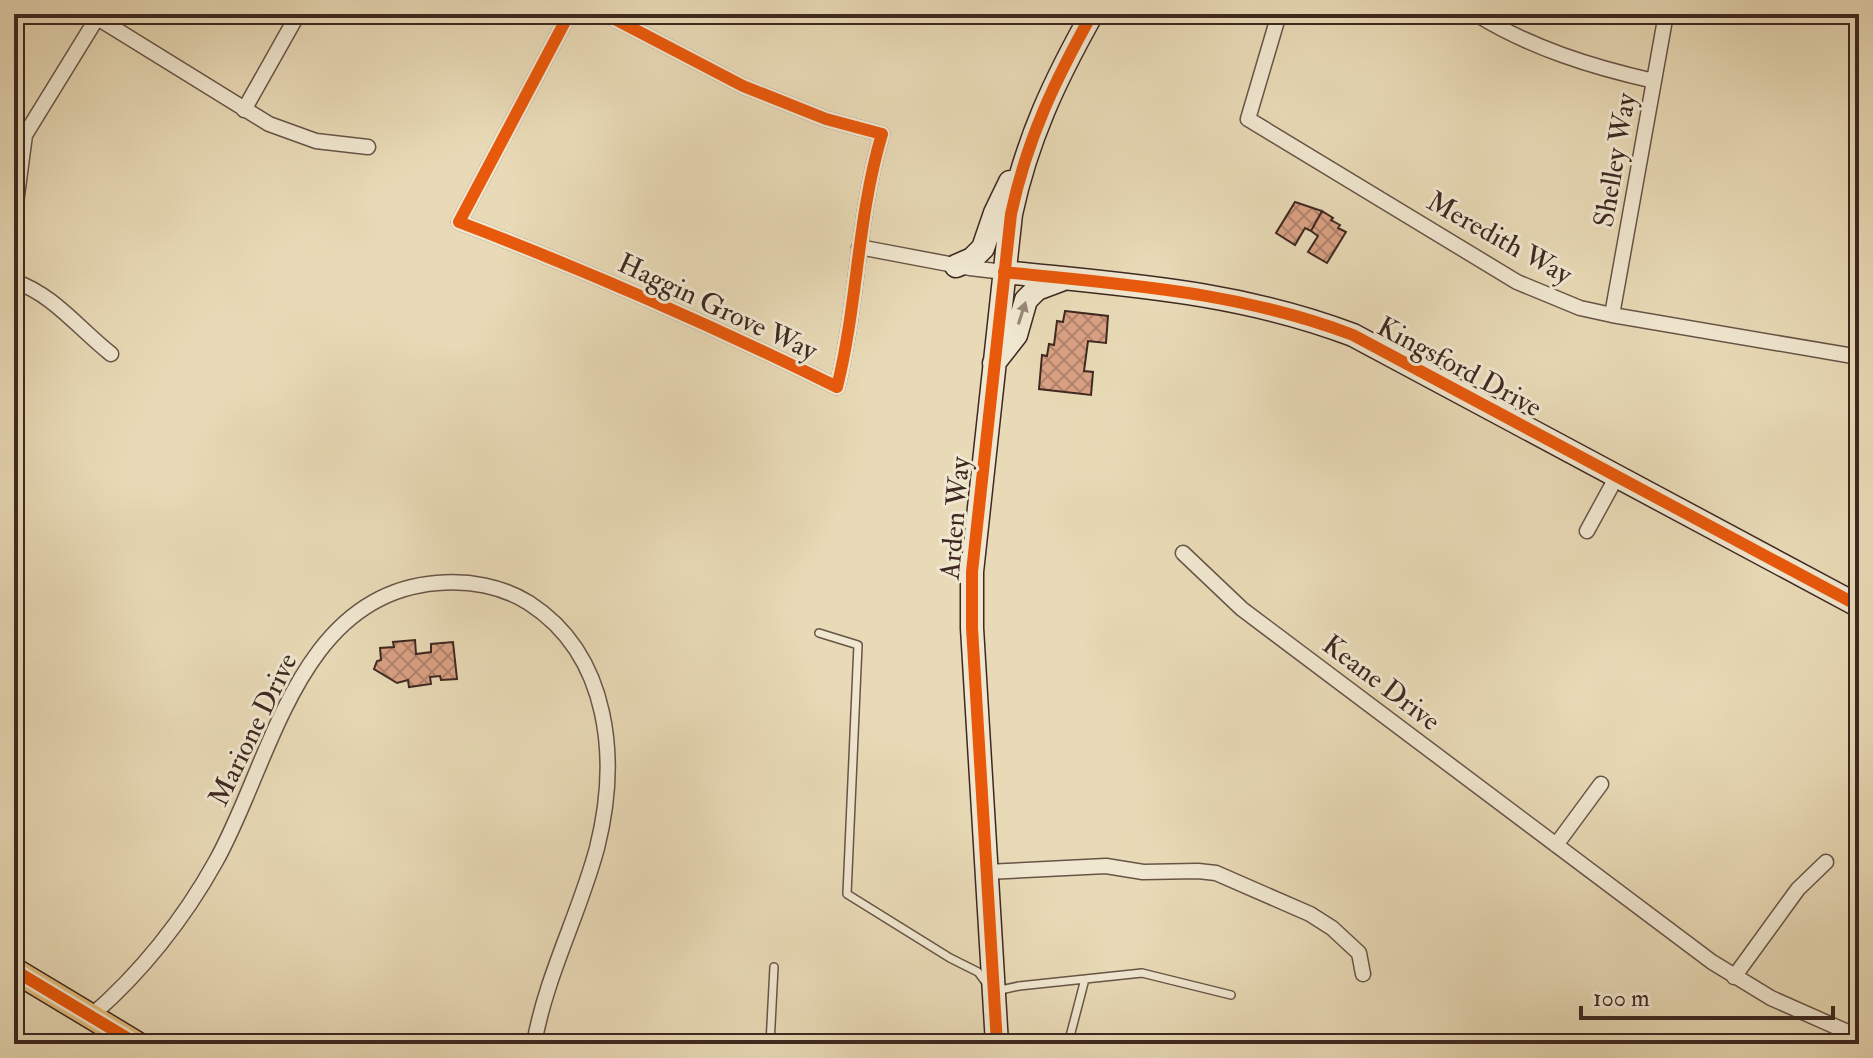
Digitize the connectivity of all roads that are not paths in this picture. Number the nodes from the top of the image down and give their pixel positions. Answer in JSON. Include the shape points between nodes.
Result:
{"nodes":[{"id":1,"x":298,"y":14,"type":"edge"},
{"id":2,"x":569,"y":14,"type":"edge"},
{"id":3,"x":605,"y":14,"type":"edge"},
{"id":4,"x":1092,"y":14,"type":"edge"},
{"id":5,"x":1279,"y":14,"type":"edge"},
{"id":6,"x":1476,"y":14,"type":"edge"},
{"id":7,"x":1666,"y":14,"type":"edge"},
{"id":8,"x":94,"y":16,"type":"edge"},
{"id":9,"x":1654,"y":81,"type":"junction"},
{"id":10,"x":244,"y":110,"type":"junction"},
{"id":11,"x":368,"y":147,"type":"dead end"},
{"id":12,"x":1025,"y":157,"type":"junction"},
{"id":13,"x":14,"y":218,"type":"edge"},
{"id":14,"x":859,"y":247,"type":"junction"},
{"id":15,"x":956,"y":266,"type":"junction"},
{"id":16,"x":1004,"y":272,"type":"junction"},
{"id":17,"x":1066,"y":278,"type":"junction"},
{"id":18,"x":14,"y":281,"type":"edge"},
{"id":19,"x":1612,"y":315,"type":"junction"},
{"id":20,"x":111,"y":354,"type":"dead end"},
{"id":21,"x":1859,"y":357,"type":"edge"},
{"id":22,"x":994,"y":364,"type":"junction"},
{"id":23,"x":1617,"y":476,"type":"junction"},
{"id":24,"x":1587,"y":531,"type":"dead end"},
{"id":25,"x":1183,"y":553,"type":"dead end"},
{"id":26,"x":1859,"y":606,"type":"edge"},
{"id":27,"x":819,"y":633,"type":"dead end"},
{"id":28,"x":1601,"y":784,"type":"dead end"},
{"id":29,"x":1556,"y":845,"type":"junction"},
{"id":30,"x":1826,"y":862,"type":"dead end"},
{"id":31,"x":986,"y":872,"type":"junction"},
{"id":32,"x":774,"y":967,"type":"dead end"},
{"id":33,"x":14,"y":970,"type":"edge"},
{"id":34,"x":1363,"y":974,"type":"dead end"},
{"id":35,"x":1734,"y":977,"type":"junction"},
{"id":36,"x":1085,"y":979,"type":"junction"},
{"id":37,"x":993,"y":992,"type":"junction"},
{"id":38,"x":1231,"y":995,"type":"dead end"},
{"id":39,"x":91,"y":1016,"type":"junction"},
{"id":40,"x":1859,"y":1037,"type":"edge"},
{"id":41,"x":135,"y":1043,"type":"edge"},
{"id":42,"x":534,"y":1044,"type":"edge"},
{"id":43,"x":770,"y":1044,"type":"edge"},
{"id":44,"x":997,"y":1044,"type":"edge"},
{"id":45,"x":1068,"y":1044,"type":"edge"}],
"edges":[{"from":1,"to":10,"type":"street"},
{"from":2,"to":14,"type":"street","name":"Haggin Grove Way","via":[[459,222],[625,288],[837,387],[856,294]]},
{"from":3,"to":14,"type":"street","name":"Haggin Grove Way","via":[[770,98],[882,134]]},
{"from":4,"to":12,"type":"street","name":"Arden Way","via":[[1044,104]]},
{"from":5,"to":19,"type":"street","name":"Meredith Way","via":[[1248,119],[1517,282]]},
{"from":6,"to":9,"type":"street","via":[[1580,62]]},
{"from":7,"to":9,"type":"street","name":"Shelley Way"},
{"from":8,"to":10,"type":"street"},
{"from":8,"to":13,"type":"street","via":[[25,135]]},
{"from":9,"to":19,"type":"street","name":"Shelley Way"},
{"from":10,"to":11,"type":"street","via":[[316,141]]},
{"from":12,"to":15,"type":"street","via":[[999,203],[983,248]]},
{"from":12,"to":16,"type":"street","name":"Arden Way"},
{"from":14,"to":15,"type":"street"},
{"from":15,"to":16,"type":"street"},
{"from":16,"to":17,"type":"street","name":"Kingsford Drive"},
{"from":16,"to":22,"type":"street","name":"Arden Way"},
{"from":22,"to":17,"type":"street","one_way":true,"via":[[1016,335],[1026,300],[1037,289]]},
{"from":17,"to":23,"type":"street","name":"Kingsford Drive","via":[[1224,297],[1322,323],[1395,356]]},
{"from":18,"to":20,"type":"street","via":[[43,294]]},
{"from":19,"to":21,"type":"street","name":"Meredith Way"},
{"from":22,"to":31,"type":"street","name":"Arden Way","via":[[972,572]]},
{"from":23,"to":24,"type":"street"},
{"from":23,"to":26,"type":"street","name":"Kingsford Drive"},
{"from":25,"to":29,"type":"street","name":"Keane Drive","via":[[1242,609]]},
{"from":27,"to":37,"type":"lane","via":[[858,645],[847,894],[978,972]]},
{"from":28,"to":29,"type":"street"},
{"from":29,"to":35,"type":"street","name":"Keane Drive"},
{"from":30,"to":35,"type":"street","via":[[1798,889]]},
{"from":31,"to":34,"type":"street","via":[[1106,866],[1216,873],[1332,928],[1359,953]]},
{"from":31,"to":37,"type":"street","name":"Arden Way"},
{"from":32,"to":43,"type":"lane"},
{"from":33,"to":39,"type":"main road"},
{"from":35,"to":40,"type":"street","name":"Keane Drive"},
{"from":36,"to":37,"type":"lane"},
{"from":36,"to":38,"type":"lane","via":[[1142,973]]},
{"from":36,"to":45,"type":"lane"},
{"from":37,"to":44,"type":"street","name":"Arden Way"},
{"from":39,"to":41,"type":"main road"},
{"from":39,"to":42,"type":"street","name":"Marione Drive","via":[[149,956],[197,893],[233,828],[293,690],[323,646],[363,608],[399,590],[465,582],[517,596],[561,628],[585,660],[603,710],[606,774],[597,846],[546,991]]}]}
